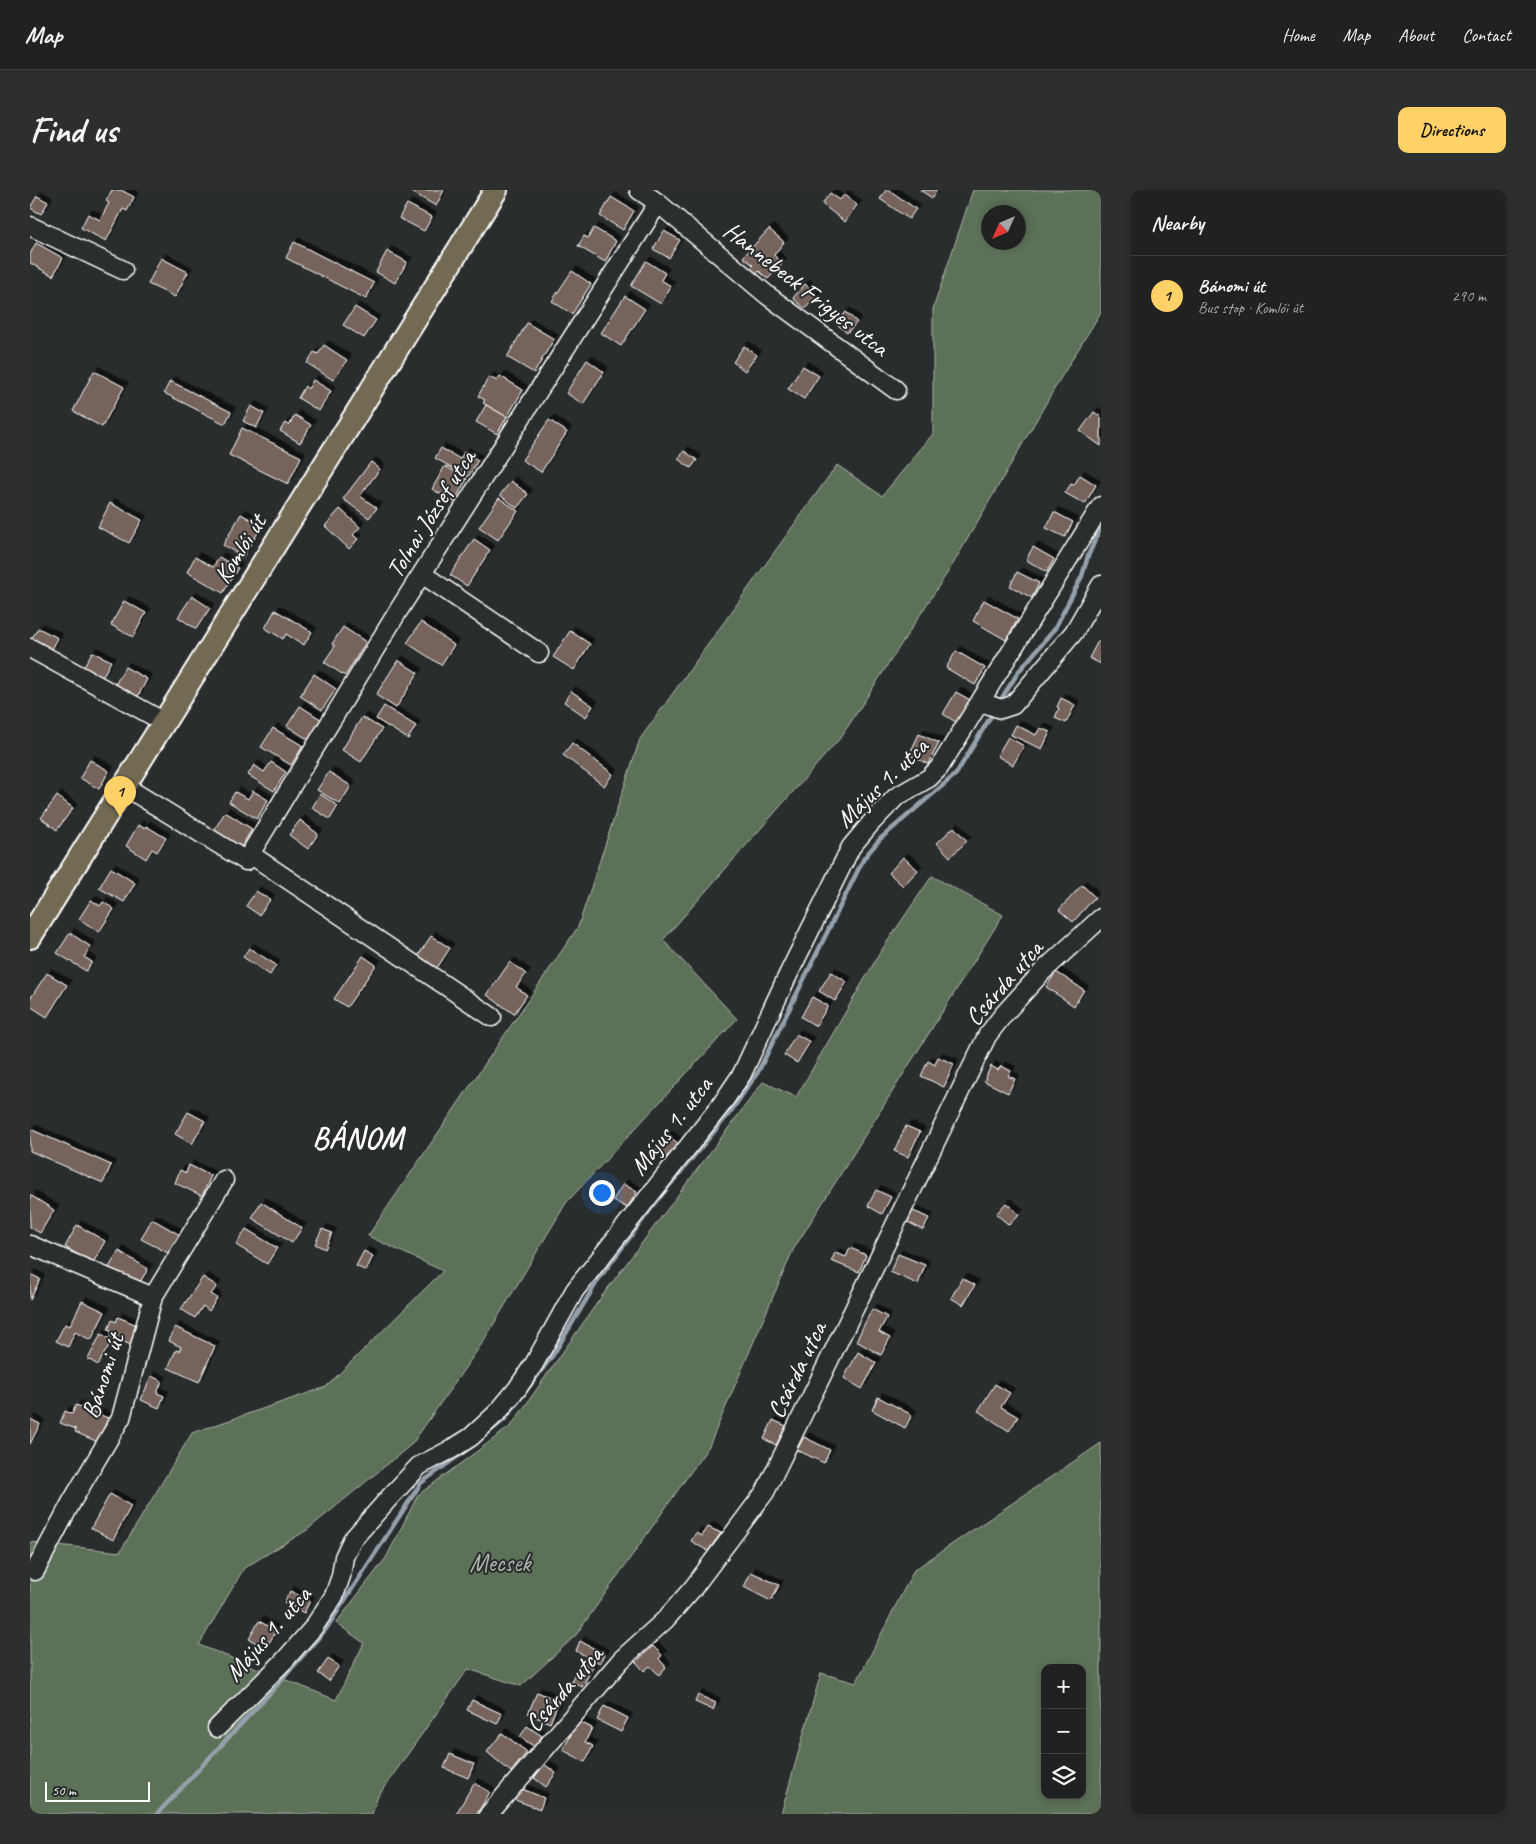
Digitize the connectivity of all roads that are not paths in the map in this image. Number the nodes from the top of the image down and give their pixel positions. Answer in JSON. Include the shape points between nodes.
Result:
{"nodes":[{"id":1,"x":496,"y":190,"type":"edge"},
{"id":2,"x":639,"y":190,"type":"edge"},
{"id":3,"x":658,"y":204,"type":"junction"},
{"id":4,"x":30,"y":226,"type":"edge"},
{"id":5,"x":123,"y":270,"type":"dead end"},
{"id":6,"x":896,"y":390,"type":"dead end"},
{"id":7,"x":1101,"y":506,"type":"edge"},
{"id":8,"x":422,"y":574,"type":"junction"},
{"id":9,"x":1101,"y":586,"type":"edge"},
{"id":10,"x":30,"y":648,"type":"edge"},
{"id":11,"x":539,"y":653,"type":"dead end"},
{"id":12,"x":992,"y":706,"type":"junction"},
{"id":13,"x":164,"y":722,"type":"junction"},
{"id":14,"x":124,"y":786,"type":"junction"},
{"id":15,"x":250,"y":854,"type":"junction"},
{"id":16,"x":1101,"y":918,"type":"edge"},
{"id":17,"x":30,"y":937,"type":"edge"},
{"id":18,"x":492,"y":1017,"type":"dead end"},
{"id":19,"x":224,"y":1180,"type":"dead end"},
{"id":20,"x":30,"y":1245,"type":"edge"},
{"id":21,"x":153,"y":1297,"type":"junction"},
{"id":22,"x":34,"y":1572,"type":"dead end"},
{"id":23,"x":217,"y":1728,"type":"dead end"},
{"id":24,"x":490,"y":1814,"type":"edge"}],
"edges":[{"from":1,"to":13,"type":"main road","name":"Komlói út"},
{"from":2,"to":3,"type":"street","name":"Hannebeck Frigyes utca"},
{"from":3,"to":6,"type":"street","name":"Hannebeck Frigyes utca","via":[[767,295]]},
{"from":3,"to":8,"type":"street","name":"Tolnai József utca"},
{"from":4,"to":5,"type":"street"},
{"from":7,"to":12,"type":"street","name":"Május 1. utca"},
{"from":8,"to":11,"type":"street"},
{"from":8,"to":15,"type":"street","name":"Tolnai József utca"},
{"from":9,"to":12,"type":"street","via":[[1074,632],[1014,705]]},
{"from":10,"to":13,"type":"street"},
{"from":12,"to":23,"type":"street","name":"Május 1. utca","via":[[929,778],[896,798],[851,847],[742,1074],[575,1290],[517,1389],[471,1437],[419,1466],[390,1497],[352,1540],[334,1596],[313,1628]]},
{"from":13,"to":14,"type":"main road","name":"Komlói út"},
{"from":14,"to":15,"type":"street","via":[[246,861]]},
{"from":14,"to":17,"type":"main road","name":"Komlói út"},
{"from":15,"to":18,"type":"street"},
{"from":16,"to":24,"type":"street","name":"Csárda utca","via":[[1043,971],[987,1036],[765,1492],[693,1588],[665,1620],[621,1660]]},
{"from":19,"to":21,"type":"street","name":"Bánomi út"},
{"from":20,"to":21,"type":"street"},
{"from":21,"to":22,"type":"street","name":"Bánomi út","via":[[121,1418]]}]}
